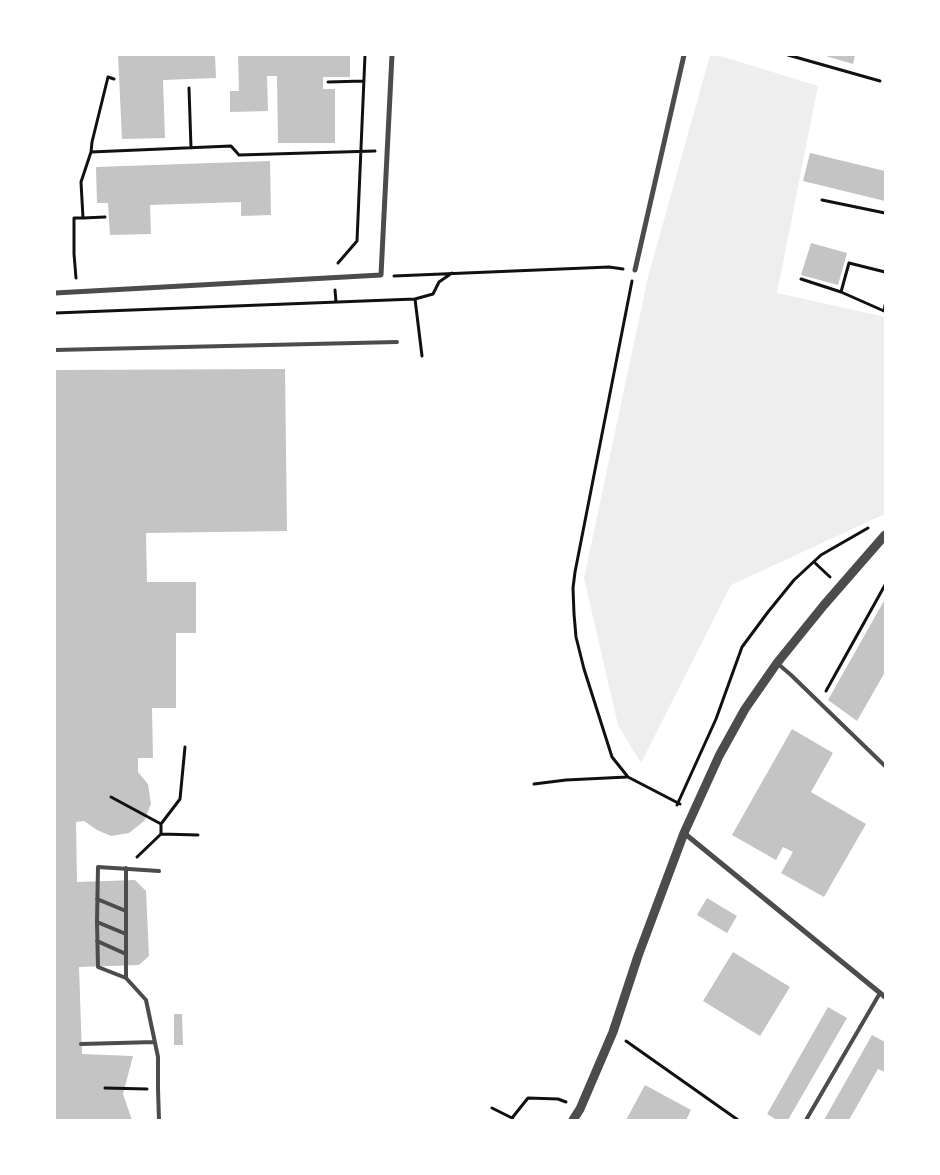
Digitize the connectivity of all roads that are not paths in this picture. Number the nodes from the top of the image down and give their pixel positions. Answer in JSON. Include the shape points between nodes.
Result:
{"nodes":[{"id":1,"x":392,"y":55,"type":"edge"},
{"id":2,"x":684,"y":55,"type":"edge"},
{"id":3,"x":635,"y":270,"type":"road end"},
{"id":4,"x":55,"y":293,"type":"edge"},
{"id":5,"x":397,"y":342,"type":"dead end"},
{"id":6,"x":55,"y":350,"type":"edge"},
{"id":7,"x":885,"y":535,"type":"edge"},
{"id":8,"x":777,"y":663,"type":"junction"},
{"id":9,"x":885,"y":766,"type":"edge"},
{"id":10,"x":684,"y":833,"type":"junction"},
{"id":11,"x":126,"y":868,"type":"junction"},
{"id":12,"x":159,"y":871,"type":"dead end"},
{"id":13,"x":97,"y":900,"type":"junction"},
{"id":14,"x":126,"y":912,"type":"junction"},
{"id":15,"x":97,"y":922,"type":"junction"},
{"id":16,"x":126,"y":934,"type":"junction"},
{"id":17,"x":97,"y":941,"type":"junction"},
{"id":18,"x":126,"y":954,"type":"junction"},
{"id":19,"x":126,"y":978,"type":"junction"},
{"id":20,"x":880,"y":993,"type":"junction"},
{"id":21,"x":885,"y":997,"type":"edge"},
{"id":22,"x":155,"y":1042,"type":"junction"},
{"id":23,"x":82,"y":1044,"type":"dead end"},
{"id":24,"x":159,"y":1120,"type":"edge"},
{"id":25,"x":573,"y":1120,"type":"edge"},
{"id":26,"x":806,"y":1120,"type":"edge"}],
"edges":[{"from":1,"to":4,"type":"street","via":[[381,276]]},
{"from":2,"to":3,"type":"street"},
{"from":5,"to":6,"type":"lane"},
{"from":7,"to":8,"type":"street"},
{"from":8,"to":9,"type":"lane"},
{"from":8,"to":10,"type":"street","via":[[745,709],[719,756]]},
{"from":10,"to":20,"type":"street"},
{"from":10,"to":25,"type":"street","via":[[613,1032]]},
{"from":11,"to":12,"type":"lane"},
{"from":11,"to":13,"type":"lane","via":[[98,867]]},
{"from":11,"to":14,"type":"lane"},
{"from":13,"to":14,"type":"lane"},
{"from":13,"to":15,"type":"lane"},
{"from":14,"to":16,"type":"lane"},
{"from":15,"to":16,"type":"lane"},
{"from":15,"to":17,"type":"lane"},
{"from":16,"to":18,"type":"lane"},
{"from":17,"to":18,"type":"lane"},
{"from":17,"to":19,"type":"lane","via":[[98,967]]},
{"from":18,"to":19,"type":"lane"},
{"from":19,"to":22,"type":"lane","via":[[146,1000]]},
{"from":20,"to":21,"type":"street"},
{"from":20,"to":26,"type":"lane"},
{"from":22,"to":23,"type":"lane"},
{"from":22,"to":24,"type":"lane"}]}
